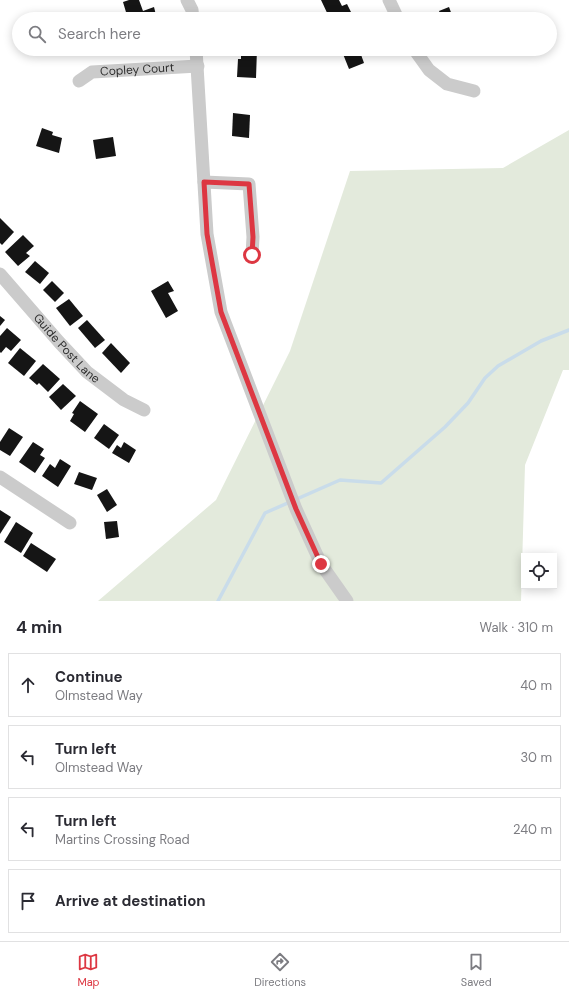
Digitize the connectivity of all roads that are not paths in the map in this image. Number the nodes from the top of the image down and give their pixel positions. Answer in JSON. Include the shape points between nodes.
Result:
{"nodes":[{"id":1,"x":188,"y":0,"type":"edge"},
{"id":2,"x":389,"y":0,"type":"edge"},
{"id":3,"x":192,"y":12,"type":"edge"},
{"id":4,"x":395,"y":12,"type":"edge"},
{"id":5,"x":197,"y":56,"type":"edge"},
{"id":6,"x":419,"y":56,"type":"edge"},
{"id":7,"x":198,"y":66,"type":"junction"},
{"id":8,"x":78,"y":81,"type":"dead end"},
{"id":9,"x":474,"y":91,"type":"dead end"},
{"id":10,"x":204,"y":182,"type":"junction"},
{"id":11,"x":252,"y":255,"type":"dead end"},
{"id":12,"x":0,"y":274,"type":"edge"},
{"id":13,"x":144,"y":410,"type":"dead end"},
{"id":14,"x":0,"y":477,"type":"edge"},
{"id":15,"x":70,"y":523,"type":"dead end"},
{"id":16,"x":347,"y":601,"type":"edge"}],
"edges":[{"from":1,"to":3,"type":"street"},
{"from":2,"to":4,"type":"street"},
{"from":5,"to":7,"type":"street"},
{"from":6,"to":9,"type":"street","via":[[429,70],[448,84]]},
{"from":7,"to":8,"type":"street","name":"Copley Court","via":[[92,72]]},
{"from":7,"to":10,"type":"street"},
{"from":10,"to":11,"type":"street","via":[[249,184]]},
{"from":10,"to":16,"type":"street","via":[[207,234],[221,312],[296,509],[321,564]]},
{"from":12,"to":13,"type":"street","name":"Guide Post Lane","via":[[87,372],[124,400]]},
{"from":14,"to":15,"type":"street"}]}
